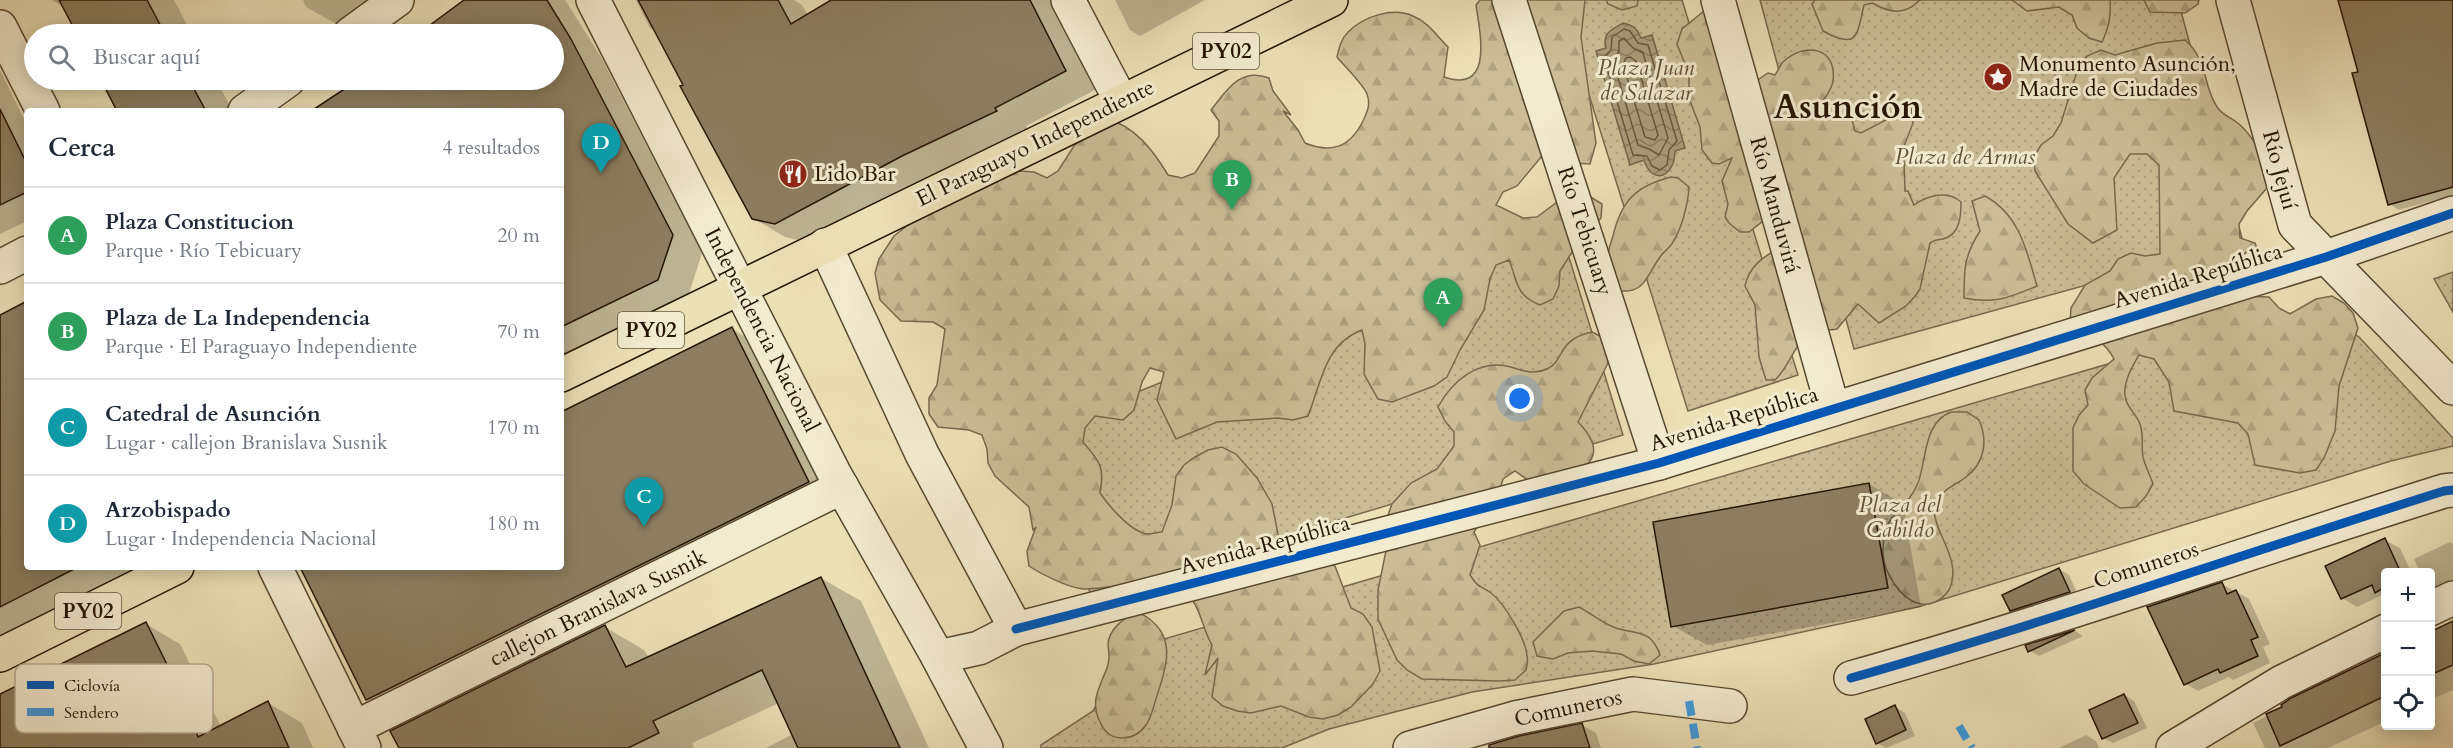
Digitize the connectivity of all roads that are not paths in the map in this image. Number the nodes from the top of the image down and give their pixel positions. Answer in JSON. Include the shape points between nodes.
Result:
{"nodes":[{"id":1,"x":397,"y":0,"type":"edge"},
{"id":2,"x":593,"y":0,"type":"edge"},
{"id":3,"x":1068,"y":0,"type":"edge"},
{"id":4,"x":1330,"y":0,"type":"edge"},
{"id":5,"x":1509,"y":0,"type":"edge"},
{"id":6,"x":1718,"y":0,"type":"edge"},
{"id":7,"x":2233,"y":0,"type":"edge"},
{"id":8,"x":364,"y":24,"type":"edge"},
{"id":9,"x":0,"y":27,"type":"edge"},
{"id":10,"x":24,"y":74,"type":"edge"},
{"id":11,"x":32,"y":90,"type":"edge"},
{"id":12,"x":274,"y":90,"type":"edge"},
{"id":13,"x":1121,"y":101,"type":"junction"},
{"id":14,"x":41,"y":108,"type":"edge"},
{"id":15,"x":249,"y":108,"type":"edge"},
{"id":16,"x":2453,"y":213,"type":"edge"},
{"id":17,"x":825,"y":245,"type":"junction"},
{"id":18,"x":24,"y":255,"type":"edge"},
{"id":19,"x":2326,"y":257,"type":"junction"},
{"id":20,"x":0,"y":267,"type":"edge"},
{"id":21,"x":740,"y":286,"type":"junction"},
{"id":22,"x":564,"y":374,"type":"edge"},
{"id":23,"x":2453,"y":388,"type":"edge"},
{"id":24,"x":1833,"y":409,"type":"junction"},
{"id":25,"x":1659,"y":463,"type":"junction"},
{"id":26,"x":842,"y":487,"type":"junction"},
{"id":27,"x":2453,"y":490,"type":"edge"},
{"id":28,"x":171,"y":570,"type":"edge"},
{"id":29,"x":276,"y":570,"type":"edge"},
{"id":30,"x":2453,"y":598,"type":"edge"},
{"id":31,"x":2435,"y":607,"type":"edge"},
{"id":32,"x":1016,"y":629,"type":"junction"},
{"id":33,"x":2381,"y":633,"type":"edge"},
{"id":34,"x":0,"y":655,"type":"edge"},
{"id":35,"x":938,"y":657,"type":"junction"},
{"id":36,"x":1851,"y":678,"type":"dead end"},
{"id":37,"x":1730,"y":706,"type":"dead end"},
{"id":38,"x":359,"y":738,"type":"edge"},
{"id":39,"x":986,"y":748,"type":"edge"},
{"id":40,"x":1410,"y":748,"type":"edge"},
{"id":41,"x":2173,"y":748,"type":"edge"}],
"edges":[{"from":1,"to":8,"type":"street"},
{"from":2,"to":21,"type":"street","name":"Independencia Nacional"},
{"from":3,"to":13,"type":"street"},
{"from":4,"to":13,"type":"highway","name":"El Paraguayo Independiente","number":"PY02"},
{"from":5,"to":25,"type":"street","name":"Río Tebicuary"},
{"from":6,"to":24,"type":"street","name":"Río Manduvirá"},
{"from":7,"to":19,"type":"street","name":"Río Jejuí","via":[[2295,225]]},
{"from":9,"to":10,"type":"street"},
{"from":11,"to":14,"type":"street"},
{"from":12,"to":15,"type":"street"},
{"from":13,"to":17,"type":"highway","name":"El Paraguayo Independiente","number":"PY02"},
{"from":16,"to":19,"type":"street","name":"Avenida República"},
{"from":17,"to":21,"type":"highway","name":"El Paraguayo Independiente","number":"PY02"},
{"from":17,"to":32,"type":"street","via":[[914,437]]},
{"from":18,"to":20,"type":"street"},
{"from":19,"to":23,"type":"street","name":"Río Jejuí"},
{"from":19,"to":24,"type":"street","name":"Avenida República"},
{"from":21,"to":22,"type":"highway","number":"PY02"},
{"from":21,"to":26,"type":"street","name":"Independencia Nacional"},
{"from":24,"to":25,"type":"street","name":"Avenida República"},
{"from":25,"to":32,"type":"street","name":"Avenida República"},
{"from":26,"to":35,"type":"street","name":"Independencia Nacional"},
{"from":26,"to":38,"type":"street","name":"callejon Branislava Susnik"},
{"from":27,"to":36,"type":"street","name":"Comuneros"},
{"from":28,"to":34,"type":"highway","number":"PY02"},
{"from":29,"to":38,"type":"street"},
{"from":30,"to":31,"type":"street"},
{"from":32,"to":35,"type":"street","via":[[979,648]]},
{"from":33,"to":41,"type":"street","via":[[2282,682]]},
{"from":35,"to":39,"type":"street","name":"Independencia Nacional"},
{"from":37,"to":40,"type":"street","name":"Comuneros","via":[[1633,694],[1515,718]]}]}
